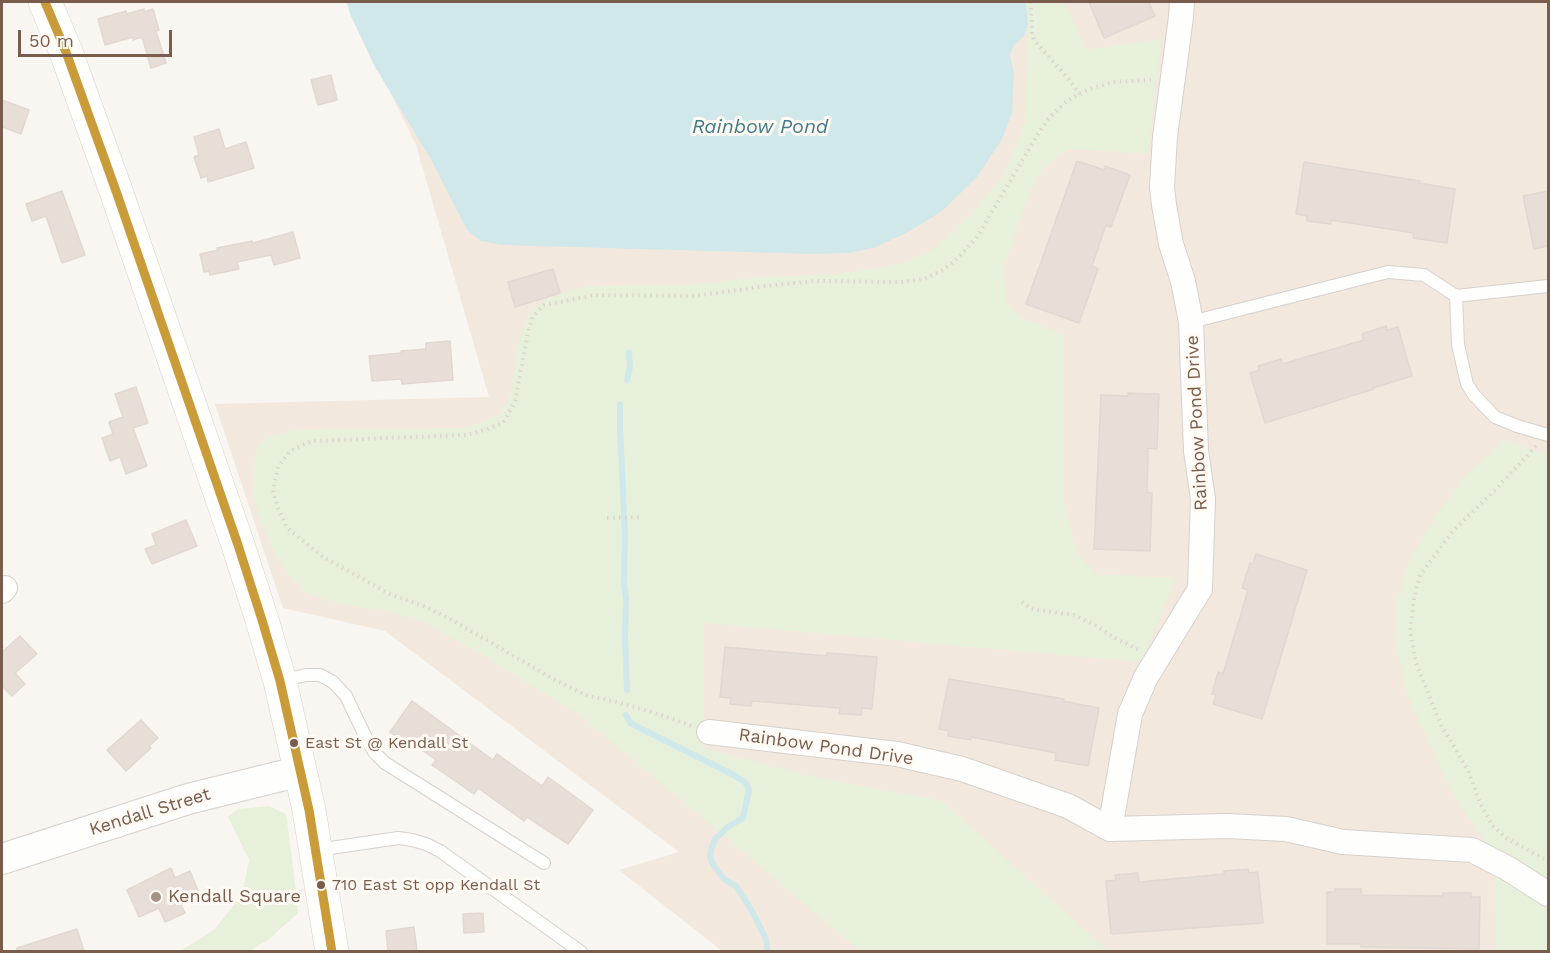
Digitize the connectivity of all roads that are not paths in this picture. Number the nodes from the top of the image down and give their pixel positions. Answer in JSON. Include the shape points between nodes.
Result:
{"nodes":[{"id":1,"x":45,"y":2,"type":"edge"},
{"id":2,"x":1182,"y":2,"type":"edge"},
{"id":3,"x":1548,"y":286,"type":"edge"},
{"id":4,"x":1455,"y":296,"type":"junction"},
{"id":5,"x":1191,"y":322,"type":"junction"},
{"id":6,"x":1547,"y":434,"type":"edge"},
{"id":7,"x":280,"y":681,"type":"junction"},
{"id":8,"x":709,"y":732,"type":"road end"},
{"id":9,"x":301,"y":771,"type":"junction"},
{"id":10,"x":1110,"y":829,"type":"junction"},
{"id":11,"x":316,"y":850,"type":"junction"},
{"id":12,"x":2,"y":859,"type":"edge"},
{"id":13,"x":544,"y":863,"type":"dead end"},
{"id":14,"x":1548,"y":894,"type":"edge"},
{"id":15,"x":563,"y":946,"type":"edge"},
{"id":16,"x":332,"y":951,"type":"edge"},
{"id":17,"x":581,"y":951,"type":"edge"}],
"edges":[{"from":1,"to":7,"type":"main road","via":[[116,191],[238,545]]},
{"from":2,"to":5,"type":"street","name":"Rainbow Pond Drive","via":[[1162,187]]},
{"from":3,"to":4,"type":"lane"},
{"from":4,"to":5,"type":"lane","via":[[1424,275],[1388,272]]},
{"from":4,"to":6,"type":"lane","via":[[1458,345],[1467,384],[1474,395],[1495,417]]},
{"from":5,"to":10,"type":"street","name":"Rainbow Pond Drive","via":[[1196,451],[1203,500],[1200,589],[1146,677],[1130,714]]},
{"from":7,"to":9,"type":"main road"},
{"from":7,"to":13,"type":"lane","via":[[320,675],[333,682],[346,696],[380,758]]},
{"from":8,"to":10,"type":"street","name":"Rainbow Pond Drive","via":[[897,754],[962,769],[1068,806]]},
{"from":9,"to":11,"type":"main road"},
{"from":9,"to":12,"type":"street","name":"Kendall Street","via":[[188,799]]},
{"from":10,"to":14,"type":"street","via":[[1286,829],[1343,842],[1472,850]]},
{"from":11,"to":15,"type":"lane","via":[[398,838],[426,844]]},
{"from":11,"to":16,"type":"main road"},
{"from":15,"to":17,"type":"lane"}]}
